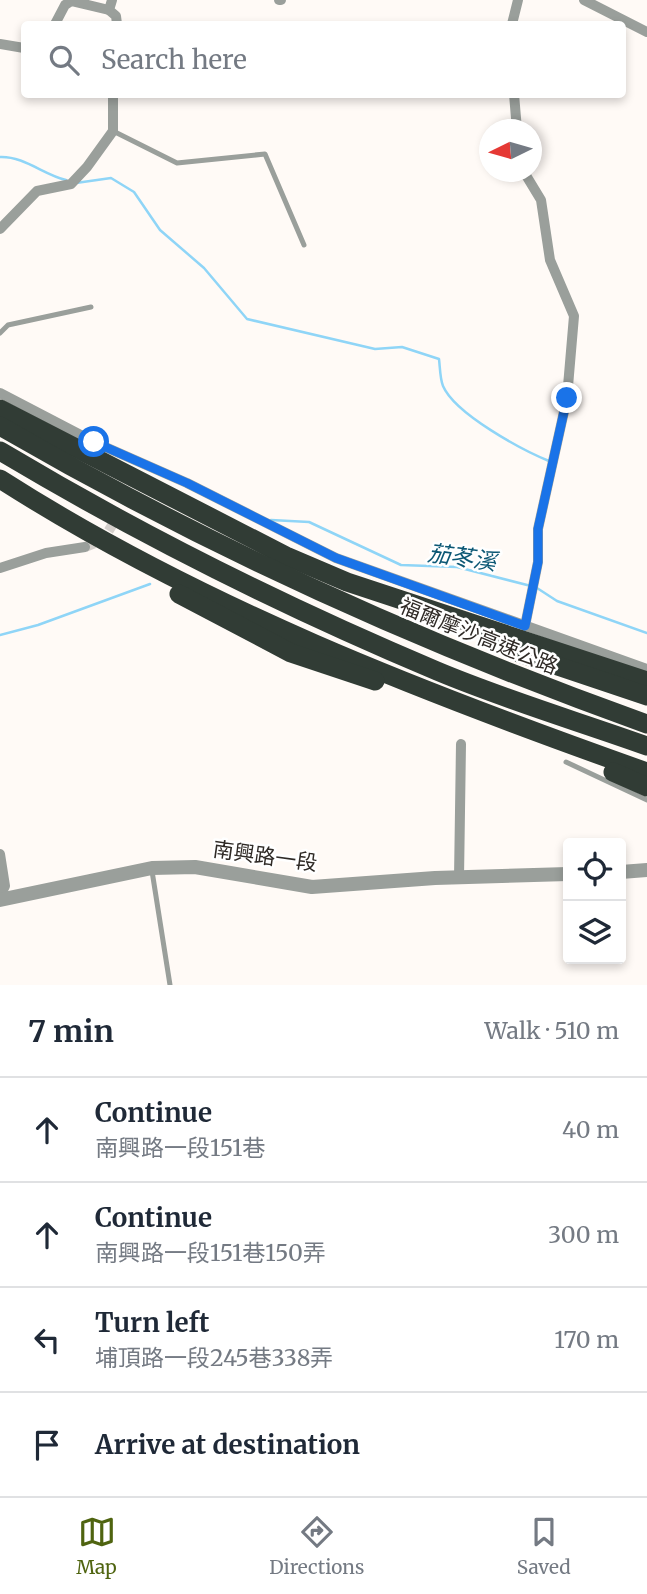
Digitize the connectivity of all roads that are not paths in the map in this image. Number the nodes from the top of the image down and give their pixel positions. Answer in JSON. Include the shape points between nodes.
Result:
{"nodes":[{"id":1,"x":518,"y":0,"type":"edge"},
{"id":2,"x":584,"y":0,"type":"edge"},
{"id":3,"x":111,"y":5,"type":"edge"},
{"id":4,"x":57,"y":21,"type":"edge"},
{"id":5,"x":513,"y":21,"type":"edge"},
{"id":6,"x":625,"y":21,"type":"edge"},
{"id":7,"x":626,"y":21,"type":"edge"},
{"id":8,"x":647,"y":32,"type":"edge"},
{"id":9,"x":0,"y":44,"type":"edge"},
{"id":10,"x":21,"y":48,"type":"edge"},
{"id":11,"x":113,"y":98,"type":"edge"},
{"id":12,"x":514,"y":98,"type":"edge"},
{"id":13,"x":516,"y":119,"type":"edge"},
{"id":14,"x":113,"y":131,"type":"junction"},
{"id":15,"x":530,"y":182,"type":"edge"},
{"id":16,"x":0,"y":229,"type":"edge"},
{"id":17,"x":304,"y":246,"type":"dead end"},
{"id":18,"x":91,"y":307,"type":"dead end"},
{"id":19,"x":0,"y":332,"type":"edge"},
{"id":20,"x":0,"y":393,"type":"edge"},
{"id":21,"x":0,"y":409,"type":"edge"},
{"id":22,"x":0,"y":426,"type":"edge"},
{"id":23,"x":0,"y":452,"type":"edge"},
{"id":24,"x":0,"y":480,"type":"edge"},
{"id":25,"x":106,"y":545,"type":"junction"},
{"id":26,"x":85,"y":547,"type":"tunnel mouth"},
{"id":27,"x":0,"y":568,"type":"edge"},
{"id":28,"x":347,"y":582,"type":"junction"},
{"id":29,"x":525,"y":626,"type":"junction"},
{"id":30,"x":647,"y":669,"type":"edge"},
{"id":31,"x":647,"y":681,"type":"edge"},
{"id":32,"x":647,"y":696,"type":"edge"},
{"id":33,"x":647,"y":724,"type":"edge"},
{"id":34,"x":461,"y":744,"type":"dead end"},
{"id":35,"x":647,"y":746,"type":"edge"},
{"id":36,"x":566,"y":762,"type":"dead end"},
{"id":37,"x":612,"y":771,"type":"junction"},
{"id":38,"x":647,"y":772,"type":"edge"},
{"id":39,"x":647,"y":782,"type":"edge"},
{"id":40,"x":647,"y":787,"type":"edge"},
{"id":41,"x":647,"y":800,"type":"edge"},
{"id":42,"x":0,"y":854,"type":"edge"},
{"id":43,"x":152,"y":868,"type":"junction"},
{"id":44,"x":647,"y":870,"type":"edge"},
{"id":45,"x":626,"y":872,"type":"edge"},
{"id":46,"x":563,"y":874,"type":"edge"},
{"id":47,"x":458,"y":878,"type":"junction"},
{"id":48,"x":0,"y":898,"type":"edge"},
{"id":49,"x":170,"y":985,"type":"edge"}],
"edges":[{"from":1,"to":5,"type":"street"},
{"from":2,"to":6,"type":"street"},
{"from":3,"to":4,"type":"street","via":[[72,1]]},
{"from":7,"to":8,"type":"street"},
{"from":9,"to":10,"type":"street"},
{"from":11,"to":14,"type":"street"},
{"from":12,"to":13,"type":"street"},
{"from":14,"to":16,"type":"street","via":[[74,181],[37,191]]},
{"from":14,"to":17,"type":"lane","via":[[177,163],[265,154]]},
{"from":15,"to":29,"type":"street","via":[[541,200],[550,260],[574,316],[567,398],[538,529],[536,577]]},
{"from":18,"to":19,"type":"lane","via":[[8,325]]},
{"from":20,"to":29,"type":"street","via":[[336,558]]},
{"from":21,"to":28,"type":"highway","via":[[234,531]]},
{"from":22,"to":33,"type":"highway","name":"福爾摩沙高速公路","via":[[229,550],[340,602],[497,670]]},
{"from":23,"to":35,"type":"highway","via":[[310,614],[437,671]]},
{"from":24,"to":25,"type":"highway"},
{"from":25,"to":37,"type":"highway","via":[[158,582],[291,653],[444,704]]},
{"from":25,"to":38,"type":"highway","via":[[367,665]]},
{"from":26,"to":27,"type":"street","via":[[46,553]]},
{"from":28,"to":31,"type":"highway"},
{"from":28,"to":32,"type":"highway","via":[[517,652]]},
{"from":29,"to":30,"type":"street"},
{"from":34,"to":47,"type":"street"},
{"from":36,"to":41,"type":"lane"},
{"from":37,"to":39,"type":"highway"},
{"from":37,"to":40,"type":"highway"},
{"from":42,"to":48,"type":"street","via":[[5,886]]},
{"from":43,"to":47,"type":"street","name":"南興路一段","via":[[195,867],[312,887]]},
{"from":43,"to":48,"type":"street","name":"南興路一段"},
{"from":43,"to":49,"type":"lane"},
{"from":44,"to":45,"type":"street"},
{"from":46,"to":47,"type":"street","name":"南興路一段"}]}
